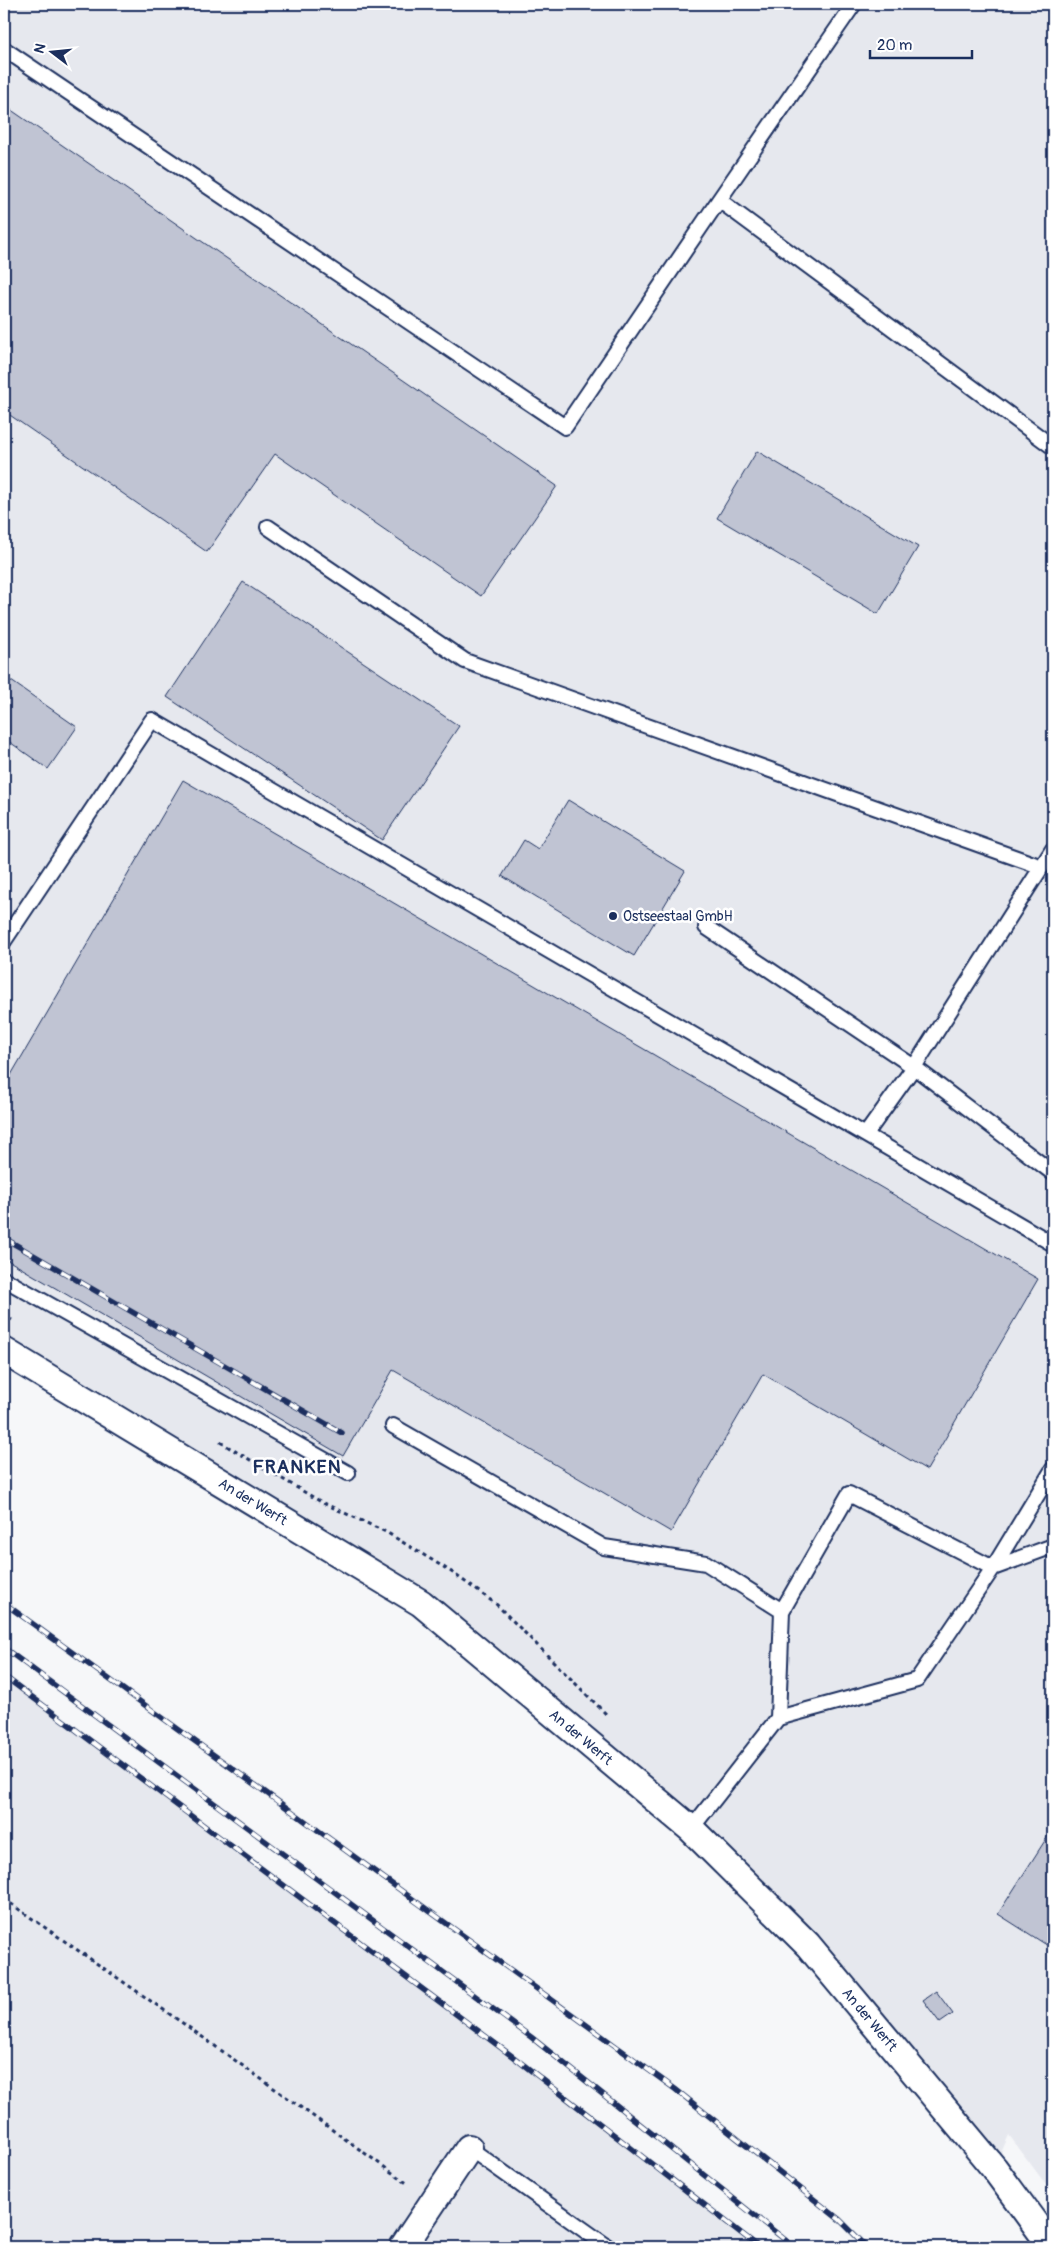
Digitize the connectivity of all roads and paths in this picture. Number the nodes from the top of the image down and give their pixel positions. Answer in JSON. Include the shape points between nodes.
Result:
{"nodes":[{"id":1,"x":854,"y":4,"type":"edge"},
{"id":2,"x":4,"y":49,"type":"edge"},
{"id":3,"x":719,"y":200,"type":"junction"},
{"id":4,"x":1053,"y":447,"type":"edge"},
{"id":5,"x":268,"y":527,"type":"dead end"},
{"id":6,"x":1053,"y":849,"type":"edge"},
{"id":7,"x":1042,"y":867,"type":"junction"},
{"id":8,"x":706,"y":927,"type":"dead end"},
{"id":9,"x":4,"y":941,"type":"edge"},
{"id":10,"x":914,"y":1067,"type":"junction"},
{"id":11,"x":866,"y":1134,"type":"junction"},
{"id":12,"x":1053,"y":1173,"type":"edge"},
{"id":13,"x":1053,"y":1244,"type":"edge"},
{"id":14,"x":4,"y":1279,"type":"edge"},
{"id":15,"x":4,"y":1351,"type":"edge"},
{"id":16,"x":393,"y":1426,"type":"dead end"},
{"id":17,"x":1053,"y":1469,"type":"edge"},
{"id":18,"x":348,"y":1473,"type":"dead end"},
{"id":19,"x":1053,"y":1546,"type":"edge"},
{"id":20,"x":993,"y":1568,"type":"junction"},
{"id":21,"x":782,"y":1611,"type":"junction"},
{"id":22,"x":778,"y":1718,"type":"junction"},
{"id":23,"x":691,"y":1829,"type":"junction"},
{"id":24,"x":4,"y":1899,"type":"edge"},
{"id":25,"x":469,"y":2148,"type":"joint"},
{"id":26,"x":434,"y":2202,"type":"junction"},
{"id":27,"x":403,"y":2247,"type":"edge"},
{"id":28,"x":608,"y":2247,"type":"edge"},
{"id":29,"x":1052,"y":2247,"type":"edge"}],
"edges":[{"from":1,"to":3,"type":"lane"},
{"from":2,"to":3,"type":"lane","via":[[565,427]]},
{"from":3,"to":4,"type":"lane"},
{"from":5,"to":7,"type":"lane","via":[[465,661]]},
{"from":6,"to":7,"type":"lane"},
{"from":7,"to":10,"type":"lane"},
{"from":8,"to":10,"type":"lane"},
{"from":9,"to":11,"type":"lane","via":[[152,720]]},
{"from":10,"to":11,"type":"lane"},
{"from":10,"to":12,"type":"lane"},
{"from":11,"to":13,"type":"lane"},
{"from":14,"to":18,"type":"lane"},
{"from":15,"to":23,"type":"street","name":"An der Werft","via":[[421,1603]]},
{"from":16,"to":21,"type":"lane","via":[[604,1547],[706,1563]]},
{"from":17,"to":20,"type":"lane"},
{"from":19,"to":20,"type":"lane"},
{"from":20,"to":21,"type":"lane","via":[[849,1494]]},
{"from":20,"to":22,"type":"lane","via":[[917,1680]]},
{"from":21,"to":22,"type":"lane"},
{"from":22,"to":23,"type":"lane"},
{"from":23,"to":29,"type":"street","name":"An der Werft","via":[[808,1945],[994,2168]]},
{"from":24,"to":26,"type":"path"},
{"from":25,"to":26,"type":"street"},
{"from":25,"to":28,"type":"lane"},
{"from":26,"to":27,"type":"street"}]}
